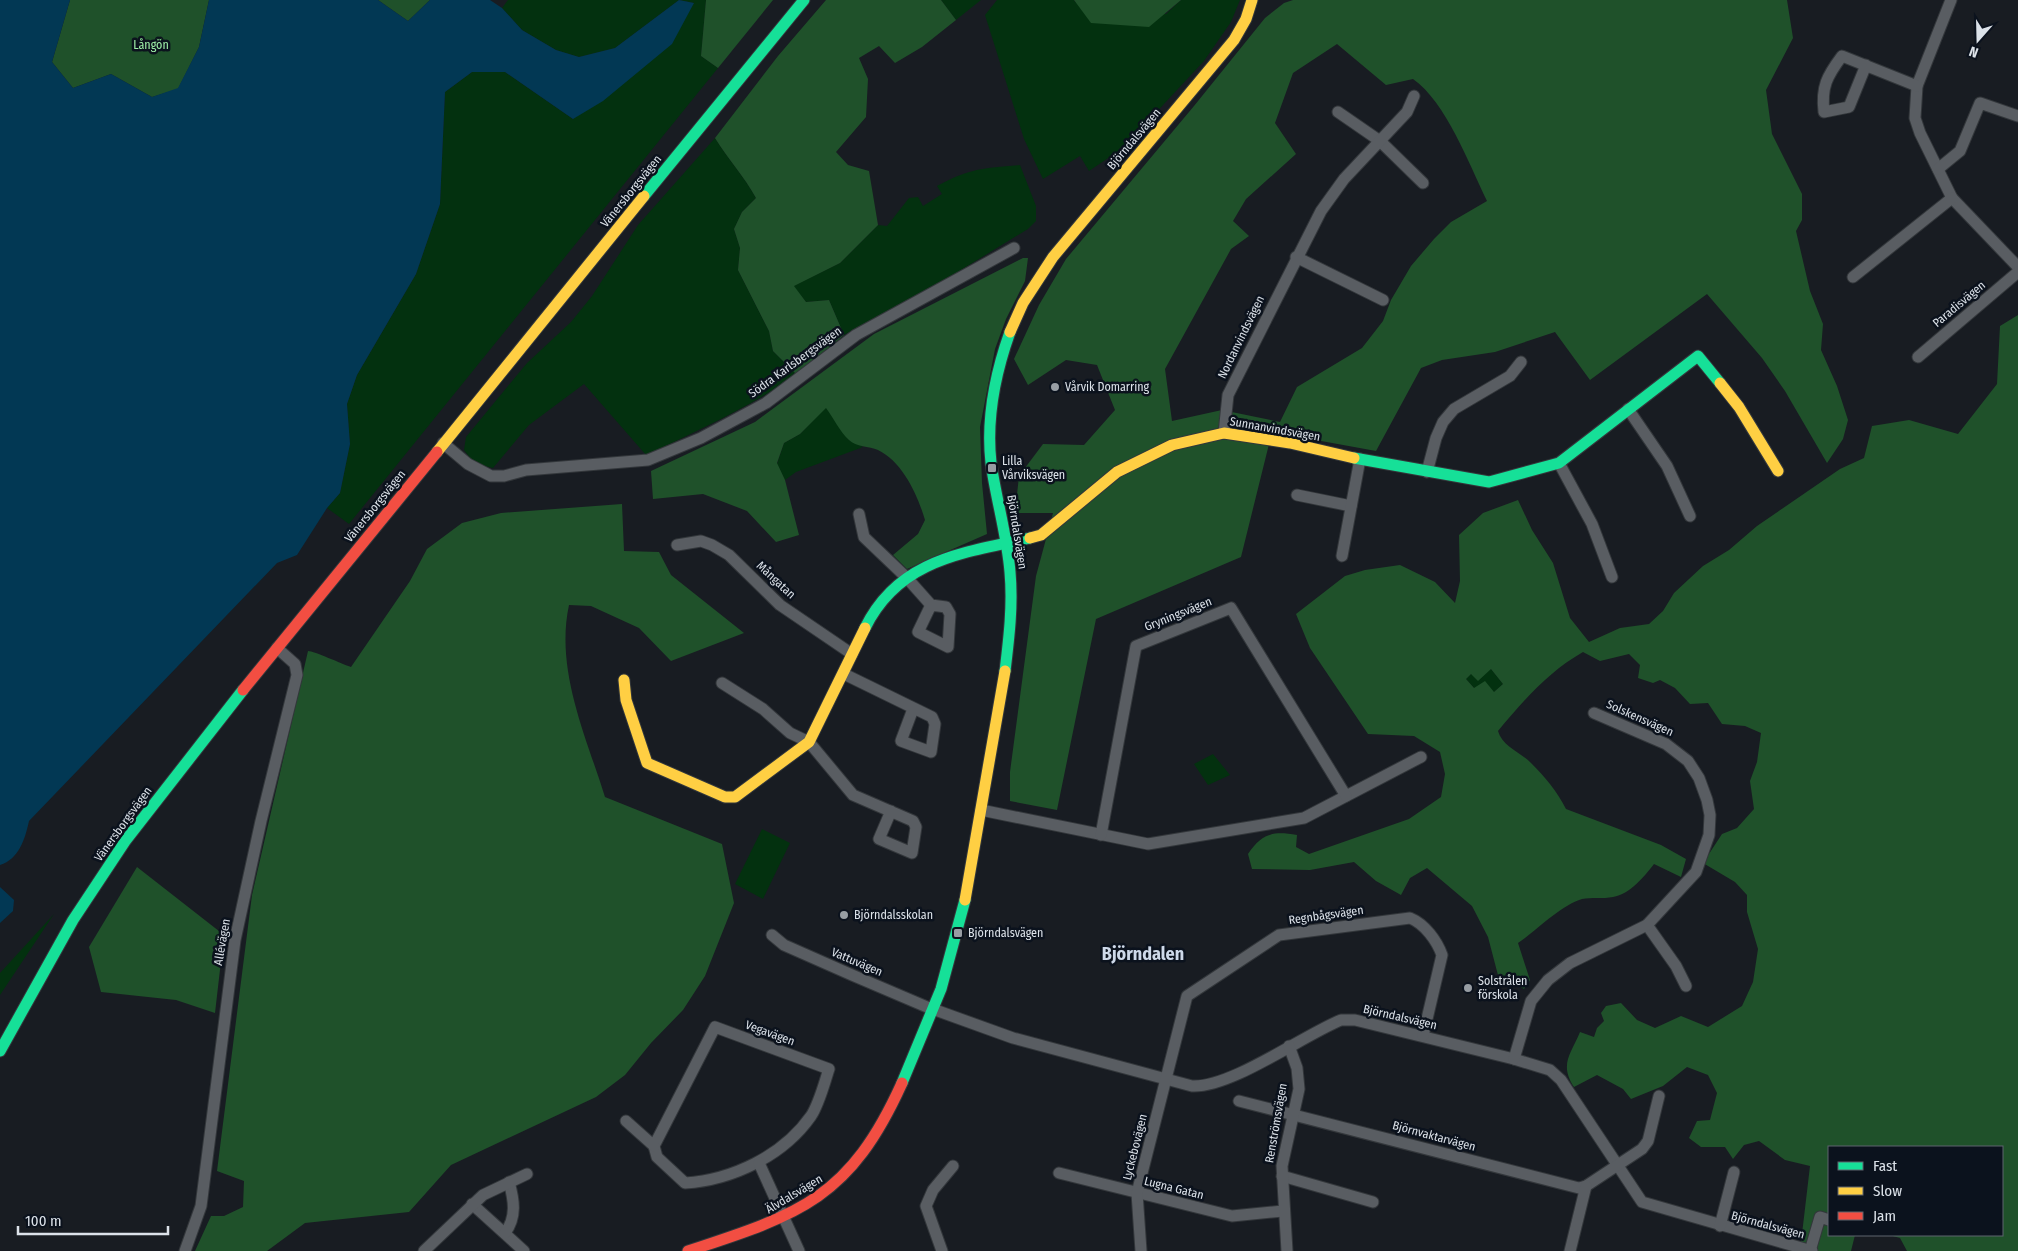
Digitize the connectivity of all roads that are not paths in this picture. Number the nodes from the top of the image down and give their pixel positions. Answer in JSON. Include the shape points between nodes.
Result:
{"nodes":[{"id":1,"x":804,"y":0,"type":"edge"},
{"id":2,"x":1252,"y":0,"type":"edge"},
{"id":3,"x":1951,"y":0,"type":"edge"},
{"id":4,"x":1866,"y":65,"type":"junction"},
{"id":5,"x":1917,"y":86,"type":"junction"},
{"id":6,"x":1414,"y":96,"type":"dead end"},
{"id":7,"x":1338,"y":112,"type":"dead end"},
{"id":8,"x":2018,"y":116,"type":"edge"},
{"id":9,"x":1380,"y":141,"type":"junction"},
{"id":10,"x":1938,"y":169,"type":"junction"},
{"id":11,"x":1422,"y":183,"type":"dead end"},
{"id":12,"x":1952,"y":198,"type":"junction"},
{"id":13,"x":1014,"y":248,"type":"dead end"},
{"id":14,"x":1296,"y":257,"type":"junction"},
{"id":15,"x":2018,"y":267,"type":"edge"},
{"id":16,"x":2018,"y":272,"type":"edge"},
{"id":17,"x":1853,"y":277,"type":"dead end"},
{"id":18,"x":1383,"y":300,"type":"dead end"},
{"id":19,"x":1918,"y":357,"type":"dead end"},
{"id":20,"x":1521,"y":362,"type":"dead end"},
{"id":21,"x":1628,"y":409,"type":"junction"},
{"id":22,"x":1224,"y":433,"type":"junction"},
{"id":23,"x":443,"y":443,"type":"junction"},
{"id":24,"x":1360,"y":459,"type":"junction"},
{"id":25,"x":1559,"y":463,"type":"junction"},
{"id":26,"x":1778,"y":471,"type":"dead end"},
{"id":27,"x":1427,"y":472,"type":"junction"},
{"id":28,"x":1297,"y":495,"type":"dead end"},
{"id":29,"x":1351,"y":506,"type":"junction"},
{"id":30,"x":859,"y":514,"type":"dead end"},
{"id":31,"x":1690,"y":516,"type":"dead end"},
{"id":32,"x":1005,"y":544,"type":"junction"},
{"id":33,"x":678,"y":545,"type":"dead end"},
{"id":34,"x":1342,"y":556,"type":"dead end"},
{"id":35,"x":1612,"y":577,"type":"dead end"},
{"id":36,"x":907,"y":578,"type":"junction"},
{"id":37,"x":931,"y":604,"type":"dead end"},
{"id":38,"x":277,"y":648,"type":"junction"},
{"id":39,"x":852,"y":654,"type":"junction"},
{"id":40,"x":844,"y":674,"type":"junction"},
{"id":41,"x":624,"y":680,"type":"dead end"},
{"id":42,"x":722,"y":683,"type":"dead end"},
{"id":43,"x":913,"y":709,"type":"dead end"},
{"id":44,"x":1594,"y":713,"type":"dead end"},
{"id":45,"x":809,"y":742,"type":"junction"},
{"id":46,"x":1421,"y":757,"type":"dead end"},
{"id":47,"x":1346,"y":796,"type":"junction"},
{"id":48,"x":981,"y":810,"type":"junction"},
{"id":49,"x":891,"y":811,"type":"dead end"},
{"id":50,"x":1100,"y":835,"type":"junction"},
{"id":51,"x":1647,"y":925,"type":"junction"},
{"id":52,"x":772,"y":935,"type":"dead end"},
{"id":53,"x":1686,"y":986,"type":"dead end"},
{"id":54,"x":934,"y":1010,"type":"junction"},
{"id":55,"x":1423,"y":1036,"type":"junction"},
{"id":56,"x":1289,"y":1046,"type":"junction"},
{"id":57,"x":0,"y":1051,"type":"edge"},
{"id":58,"x":1514,"y":1059,"type":"junction"},
{"id":59,"x":1166,"y":1080,"type":"junction"},
{"id":60,"x":1659,"y":1096,"type":"dead end"},
{"id":61,"x":1239,"y":1101,"type":"dead end"},
{"id":62,"x":1293,"y":1114,"type":"junction"},
{"id":63,"x":626,"y":1121,"type":"dead end"},
{"id":64,"x":654,"y":1146,"type":"junction"},
{"id":65,"x":759,"y":1163,"type":"junction"},
{"id":66,"x":1616,"y":1165,"type":"junction"},
{"id":67,"x":953,"y":1166,"type":"dead end"},
{"id":68,"x":1734,"y":1172,"type":"dead end"},
{"id":69,"x":1059,"y":1173,"type":"dead end"},
{"id":70,"x":527,"y":1174,"type":"dead end"},
{"id":71,"x":1282,"y":1176,"type":"junction"},
{"id":72,"x":509,"y":1182,"type":"junction"},
{"id":73,"x":1586,"y":1186,"type":"junction"},
{"id":74,"x":1137,"y":1193,"type":"junction"},
{"id":75,"x":1373,"y":1202,"type":"dead end"},
{"id":76,"x":472,"y":1204,"type":"junction"},
{"id":77,"x":1283,"y":1211,"type":"junction"},
{"id":78,"x":784,"y":1218,"type":"junction"},
{"id":79,"x":1828,"y":1220,"type":"edge"},
{"id":80,"x":1720,"y":1226,"type":"junction"},
{"id":81,"x":505,"y":1233,"type":"junction"},
{"id":82,"x":185,"y":1251,"type":"edge"},
{"id":83,"x":424,"y":1251,"type":"edge"},
{"id":84,"x":524,"y":1251,"type":"edge"},
{"id":85,"x":688,"y":1251,"type":"edge"},
{"id":86,"x":799,"y":1251,"type":"edge"},
{"id":87,"x":942,"y":1251,"type":"edge"},
{"id":88,"x":1141,"y":1251,"type":"edge"},
{"id":89,"x":1287,"y":1251,"type":"edge"},
{"id":90,"x":1570,"y":1251,"type":"edge"},
{"id":91,"x":1810,"y":1251,"type":"edge"}],
"edges":[{"from":1,"to":23,"type":"street","name":"Vänersborgsvägen"},
{"from":2,"to":32,"type":"street","name":"Björndalsvägen","via":[[1234,40],[1048,263],[1015,319],[1003,352],[992,401],[991,457]]},
{"from":3,"to":5,"type":"street"},
{"from":4,"to":4,"type":"street","via":[[1842,56],[1828,75],[1822,95],[1824,112],[1849,106]]},
{"from":4,"to":5,"type":"street"},
{"from":5,"to":10,"type":"street","via":[[1915,118]]},
{"from":6,"to":9,"type":"street","name":"Nordanvindsvägen","via":[[1407,112]]},
{"from":7,"to":9,"type":"street"},
{"from":8,"to":10,"type":"street","via":[[1980,103],[1960,151]]},
{"from":9,"to":11,"type":"street"},
{"from":9,"to":14,"type":"street","name":"Nordanvindsvägen","via":[[1344,179],[1321,211]]},
{"from":10,"to":12,"type":"street"},
{"from":12,"to":15,"type":"street"},
{"from":12,"to":17,"type":"street"},
{"from":13,"to":23,"type":"street","name":"Södra Karlsbergsvägen","via":[[856,334],[766,403],[701,438],[648,460],[491,476],[468,464]]},
{"from":14,"to":18,"type":"street"},
{"from":14,"to":22,"type":"street","name":"Nordanvindsvägen","via":[[1228,395]]},
{"from":16,"to":19,"type":"street","name":"Paradisvägen"},
{"from":20,"to":27,"type":"street","via":[[1510,376],[1454,409],[1436,438]]},
{"from":21,"to":25,"type":"street","name":"Sunnanvindsvägen"},
{"from":21,"to":26,"type":"street","name":"Sunnanvindsvägen","via":[[1698,356],[1739,407]]},
{"from":21,"to":31,"type":"street","via":[[1667,466]]},
{"from":22,"to":24,"type":"street","name":"Sunnanvindsvägen","via":[[1290,443]]},
{"from":22,"to":32,"type":"street","name":"Sunnanvindsvägen","via":[[1172,445],[1117,472],[1041,535]]},
{"from":23,"to":38,"type":"street","name":"Vänersborgsvägen"},
{"from":24,"to":27,"type":"street","name":"Sunnanvindsvägen"},
{"from":24,"to":29,"type":"street"},
{"from":25,"to":27,"type":"street","name":"Sunnanvindsvägen","via":[[1489,482]]},
{"from":25,"to":35,"type":"street","via":[[1592,524]]},
{"from":28,"to":29,"type":"street"},
{"from":29,"to":34,"type":"street"},
{"from":30,"to":36,"type":"street","via":[[864,538]]},
{"from":32,"to":36,"type":"street","via":[[947,557]]},
{"from":32,"to":48,"type":"street","name":"Björndalsvägen","via":[[1011,585],[1010,626]]},
{"from":33,"to":39,"type":"street","name":"Mångatan","via":[[701,542],[729,555],[780,605]]},
{"from":36,"to":37,"type":"street"},
{"from":36,"to":39,"type":"street","via":[[875,608]]},
{"from":38,"to":57,"type":"street","name":"Vänersborgsvägen","via":[[126,840],[54,951]]},
{"from":38,"to":82,"type":"street","name":"Allévägen","via":[[295,664],[297,675],[235,940],[201,1206]]},
{"from":39,"to":40,"type":"street"},
{"from":40,"to":43,"type":"street"},
{"from":40,"to":45,"type":"street"},
{"from":41,"to":45,"type":"street","via":[[626,700],[647,763],[725,797],[735,797]]},
{"from":42,"to":45,"type":"street"},
{"from":44,"to":51,"type":"street","name":"Solskensvägen","via":[[1677,751],[1699,778],[1707,800],[1709,835],[1696,872]]},
{"from":45,"to":49,"type":"street","via":[[853,795]]},
{"from":46,"to":47,"type":"street"},
{"from":47,"to":50,"type":"street","via":[[1304,818],[1148,844]]},
{"from":47,"to":50,"type":"street","name":"Gryningsvägen","via":[[1232,608],[1136,646]]},
{"from":48,"to":50,"type":"street"},
{"from":48,"to":54,"type":"street","name":"Björndalsvägen","via":[[956,941]]},
{"from":51,"to":53,"type":"street"},
{"from":51,"to":58,"type":"street","name":"Solskensvägen","via":[[1570,963],[1548,980],[1531,1001]]},
{"from":52,"to":54,"type":"street","name":"Vattuvägen","via":[[784,945]]},
{"from":54,"to":59,"type":"street","name":"Björndalsvägen","via":[[1013,1038]]},
{"from":54,"to":78,"type":"street","name":"Älvdalsvägen","via":[[892,1106],[867,1148],[830,1188]]},
{"from":55,"to":56,"type":"street","name":"Björndalsvägen","via":[[1356,1020],[1341,1020]]},
{"from":55,"to":58,"type":"street","name":"Björndalsvägen"},
{"from":55,"to":59,"type":"street","name":"Regnbågsvägen","via":[[1442,955],[1430,934],[1417,921],[1404,918],[1279,935],[1187,996]]},
{"from":56,"to":59,"type":"street","name":"Björndalsvägen","via":[[1203,1087]]},
{"from":56,"to":62,"type":"street","name":"Renströmsvägen","via":[[1297,1068],[1299,1089]]},
{"from":58,"to":66,"type":"street","name":"Björndalsvägen","via":[[1550,1070],[1561,1080]]},
{"from":59,"to":74,"type":"street","name":"Lyckebovägen"},
{"from":60,"to":66,"type":"street","via":[[1648,1141],[1642,1149]]},
{"from":61,"to":62,"type":"street","name":"Björnvaktarvägen"},
{"from":62,"to":71,"type":"street","name":"Renströmsvägen"},
{"from":62,"to":73,"type":"street","name":"Björnvaktarvägen","via":[[1579,1188]]},
{"from":63,"to":64,"type":"street","name":"Vegavägen"},
{"from":64,"to":65,"type":"street","name":"Vegavägen","via":[[657,1157],[685,1183],[701,1182]]},
{"from":64,"to":65,"type":"street","name":"Vegavägen","via":[[715,1027],[829,1069],[812,1115],[785,1144]]},
{"from":65,"to":78,"type":"street"},
{"from":66,"to":73,"type":"street"},
{"from":66,"to":80,"type":"street","name":"Björndalsvägen","via":[[1642,1202]]},
{"from":67,"to":87,"type":"street","via":[[933,1190],[926,1206]]},
{"from":68,"to":80,"type":"street","name":"Björndalsvägen"},
{"from":69,"to":74,"type":"street","name":"Lugna Gatan"},
{"from":70,"to":72,"type":"street"},
{"from":71,"to":75,"type":"street","name":"Renströmsvägen"},
{"from":71,"to":77,"type":"street","name":"Renströmsvägen"},
{"from":72,"to":76,"type":"street"},
{"from":72,"to":81,"type":"street","via":[[514,1213]]},
{"from":73,"to":90,"type":"street"},
{"from":74,"to":77,"type":"street","name":"Lugna Gatan","via":[[1232,1216]]},
{"from":74,"to":88,"type":"street","name":"Lyckebovägen"},
{"from":76,"to":81,"type":"street"},
{"from":76,"to":83,"type":"street"},
{"from":77,"to":89,"type":"street","name":"Renströmsvägen"},
{"from":78,"to":85,"type":"street","name":"Älvdalsvägen"},
{"from":78,"to":86,"type":"street"},
{"from":79,"to":91,"type":"street","name":"Björndalsvägen","via":[[1820,1217]]},
{"from":80,"to":91,"type":"street","name":"Björndalsvägen"},
{"from":81,"to":84,"type":"street"}]}
